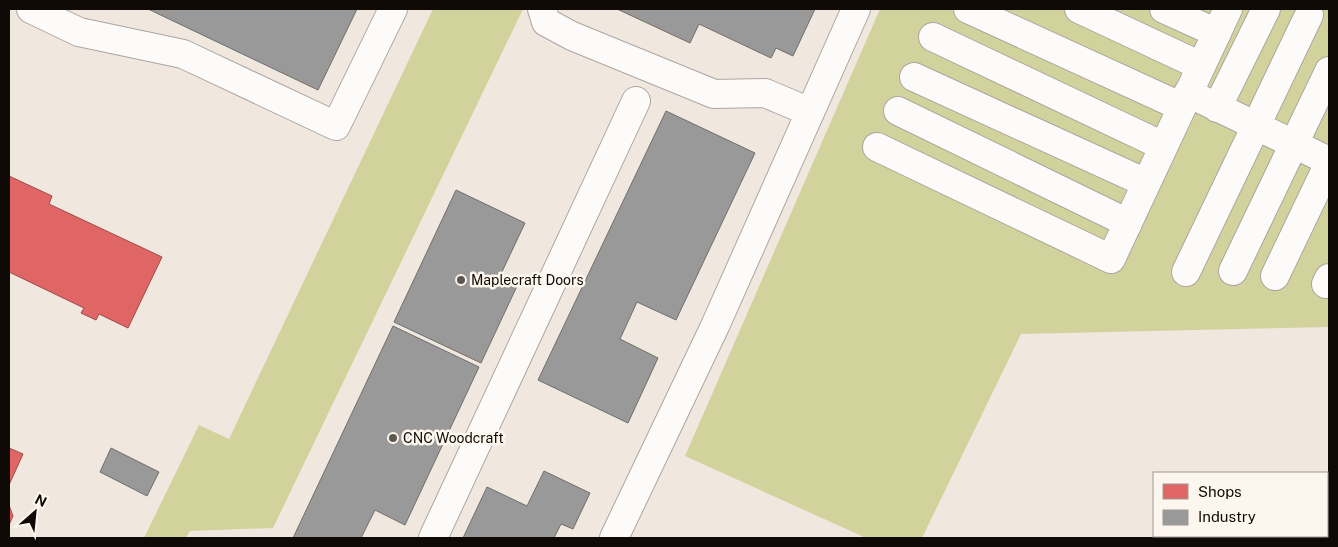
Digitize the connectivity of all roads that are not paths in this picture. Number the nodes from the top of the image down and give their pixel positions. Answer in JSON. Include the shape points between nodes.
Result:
{"nodes":[{"id":1,"x":31,"y":9,"type":"edge"},
{"id":2,"x":393,"y":9,"type":"edge"},
{"id":3,"x":542,"y":9,"type":"edge"},
{"id":4,"x":856,"y":9,"type":"edge"},
{"id":5,"x":968,"y":9,"type":"edge"},
{"id":6,"x":1079,"y":9,"type":"edge"},
{"id":7,"x":1164,"y":9,"type":"edge"},
{"id":8,"x":1228,"y":9,"type":"edge"},
{"id":9,"x":1266,"y":9,"type":"edge"},
{"id":10,"x":1309,"y":15,"type":"dead end"},
{"id":11,"x":1216,"y":33,"type":"junction"},
{"id":12,"x":933,"y":37,"type":"dead end"},
{"id":13,"x":1201,"y":66,"type":"junction"},
{"id":14,"x":1329,"y":71,"type":"edge"},
{"id":15,"x":914,"y":76,"type":"dead end"},
{"id":16,"x":1185,"y":100,"type":"junction"},
{"id":17,"x":636,"y":101,"type":"dead end"},
{"id":18,"x":1217,"y":108,"type":"junction"},
{"id":19,"x":898,"y":111,"type":"dead end"},
{"id":20,"x":810,"y":112,"type":"junction"},
{"id":21,"x":1256,"y":126,"type":"junction"},
{"id":22,"x":1294,"y":144,"type":"junction"},
{"id":23,"x":1163,"y":146,"type":"junction"},
{"id":24,"x":877,"y":147,"type":"dead end"},
{"id":25,"x":1329,"y":162,"type":"edge"},
{"id":26,"x":1146,"y":183,"type":"junction"},
{"id":27,"x":1128,"y":223,"type":"junction"},
{"id":28,"x":1233,"y":271,"type":"dead end"},
{"id":29,"x":1186,"y":272,"type":"dead end"},
{"id":30,"x":1275,"y":276,"type":"dead end"},
{"id":31,"x":433,"y":538,"type":"edge"},
{"id":32,"x":614,"y":538,"type":"edge"}],
"edges":[{"from":1,"to":2,"type":"lane","via":[[79,32],[183,54],[336,126]]},
{"from":3,"to":20,"type":"lane","via":[[546,22],[572,36],[714,94],[765,93]]},
{"from":4,"to":20,"type":"lane"},
{"from":5,"to":16,"type":"lane"},
{"from":6,"to":13,"type":"lane"},
{"from":7,"to":11,"type":"lane"},
{"from":8,"to":11,"type":"lane"},
{"from":9,"to":18,"type":"lane"},
{"from":10,"to":21,"type":"lane"},
{"from":11,"to":13,"type":"lane"},
{"from":12,"to":23,"type":"lane"},
{"from":13,"to":16,"type":"lane"},
{"from":14,"to":22,"type":"lane"},
{"from":15,"to":26,"type":"lane"},
{"from":16,"to":18,"type":"lane"},
{"from":16,"to":23,"type":"lane"},
{"from":17,"to":31,"type":"lane"},
{"from":18,"to":21,"type":"lane"},
{"from":19,"to":27,"type":"lane"},
{"from":20,"to":32,"type":"lane","via":[[715,326]]},
{"from":21,"to":22,"type":"lane"},
{"from":21,"to":29,"type":"lane"},
{"from":22,"to":25,"type":"lane"},
{"from":22,"to":28,"type":"lane"},
{"from":23,"to":26,"type":"lane"},
{"from":24,"to":27,"type":"lane","via":[[1111,259]]},
{"from":25,"to":30,"type":"lane"},
{"from":26,"to":27,"type":"lane"}]}
